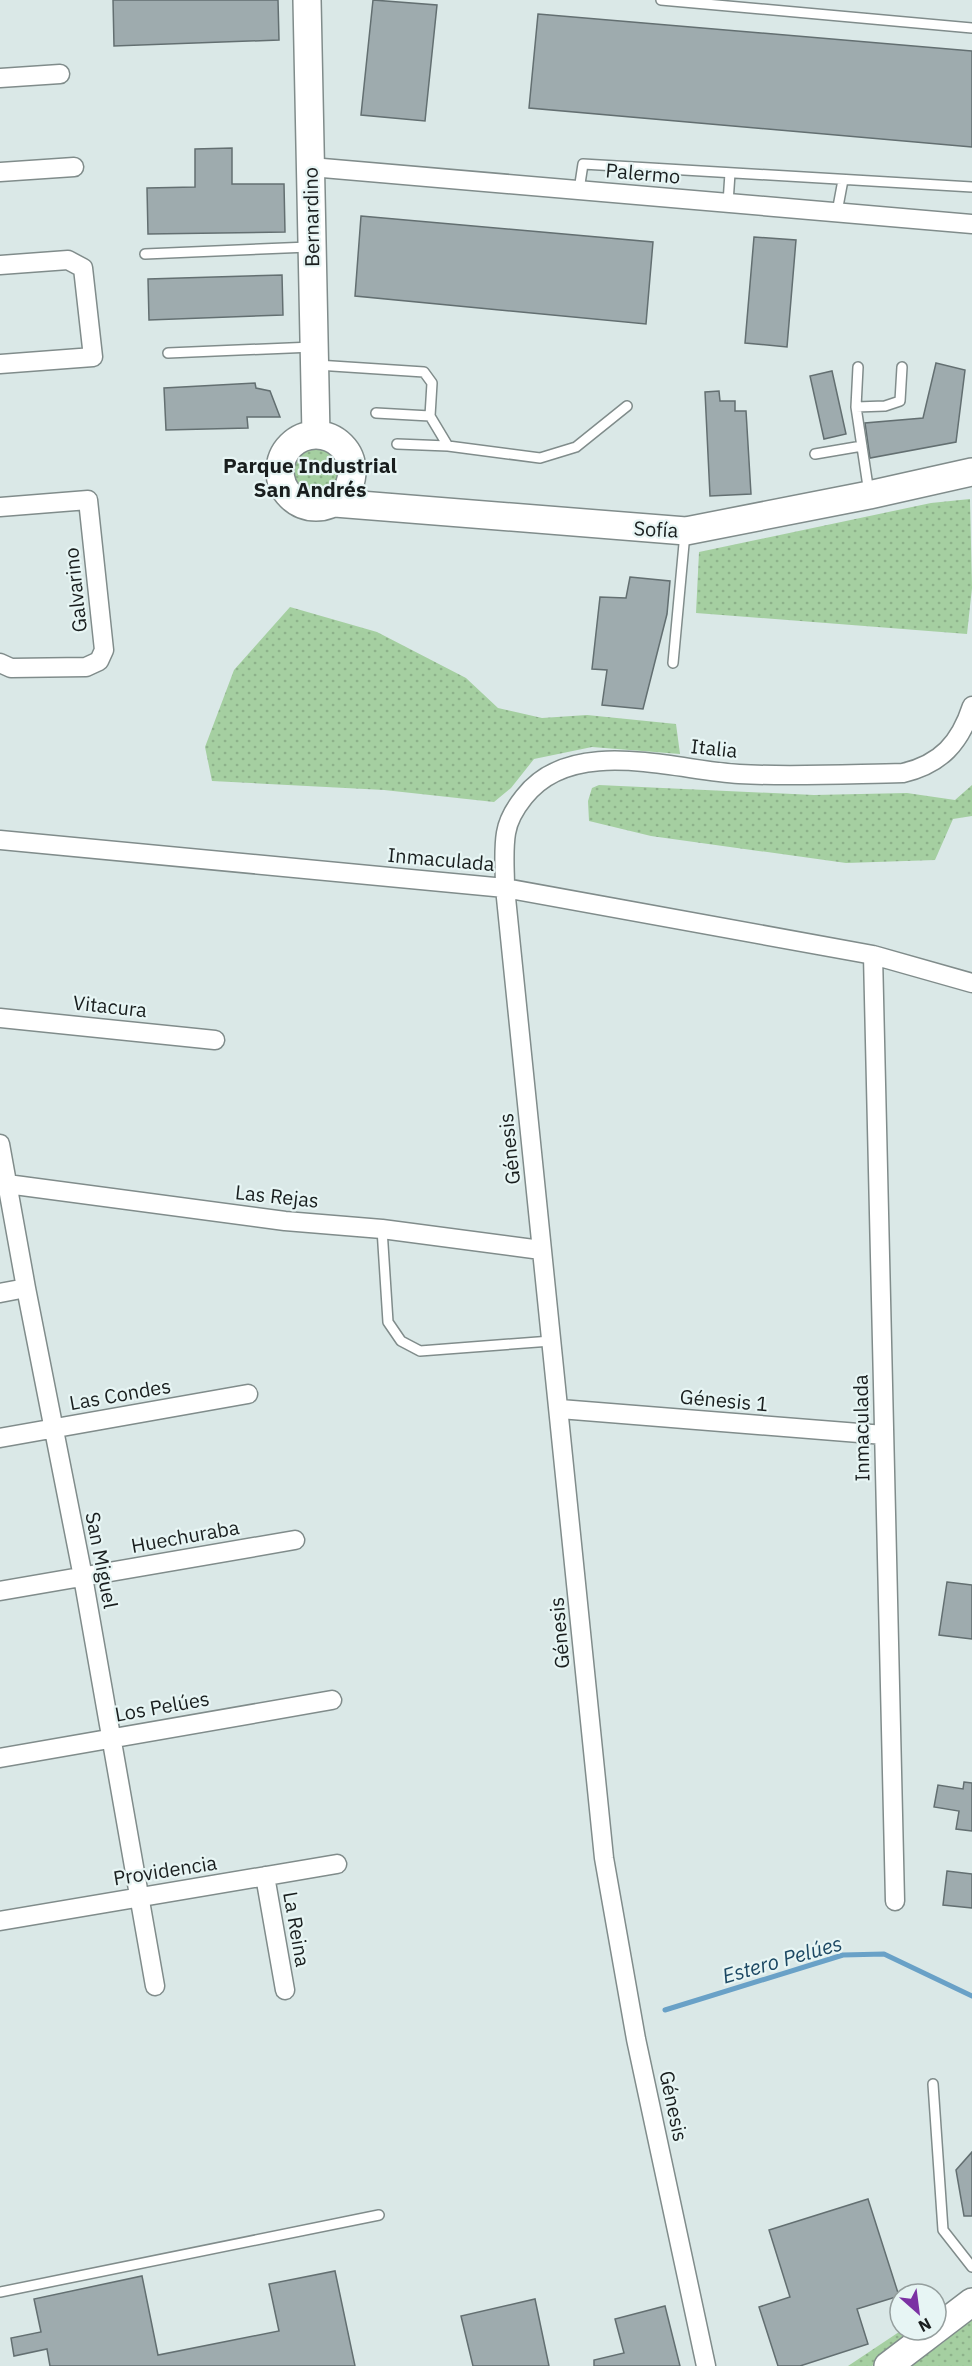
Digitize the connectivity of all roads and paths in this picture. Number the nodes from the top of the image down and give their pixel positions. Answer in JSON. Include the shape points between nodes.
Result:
{"nodes":[{"id":1,"x":307,"y":0,"type":"edge"},
{"id":2,"x":661,"y":0,"type":"edge"},
{"id":3,"x":972,"y":28,"type":"edge"},
{"id":4,"x":60,"y":74,"type":"dead end"},
{"id":5,"x":0,"y":78,"type":"edge"},
{"id":6,"x":74,"y":167,"type":"dead end"},
{"id":7,"x":311,"y":167,"type":"junction"},
{"id":8,"x":0,"y":172,"type":"edge"},
{"id":9,"x":730,"y":173,"type":"junction"},
{"id":10,"x":843,"y":180,"type":"junction"},
{"id":11,"x":972,"y":187,"type":"edge"},
{"id":12,"x":579,"y":190,"type":"junction"},
{"id":13,"x":728,"y":203,"type":"junction"},
{"id":14,"x":837,"y":212,"type":"junction"},
{"id":15,"x":972,"y":224,"type":"edge"},
{"id":16,"x":312,"y":247,"type":"junction"},
{"id":17,"x":145,"y":254,"type":"dead end"},
{"id":18,"x":0,"y":265,"type":"edge"},
{"id":19,"x":168,"y":352,"type":"dead end"},
{"id":20,"x":314,"y":356,"type":"junction"},
{"id":21,"x":0,"y":364,"type":"edge"},
{"id":22,"x":858,"y":367,"type":"dead end"},
{"id":23,"x":902,"y":367,"type":"dead end"},
{"id":24,"x":627,"y":406,"type":"dead end"},
{"id":25,"x":856,"y":407,"type":"junction"},
{"id":26,"x":376,"y":413,"type":"dead end"},
{"id":27,"x":430,"y":416,"type":"junction"},
{"id":28,"x":316,"y":435,"type":"junction"},
{"id":29,"x":397,"y":444,"type":"dead end"},
{"id":30,"x":448,"y":446,"type":"junction"},
{"id":31,"x":861,"y":446,"type":"junction"},
{"id":32,"x":814,"y":454,"type":"dead end"},
{"id":33,"x":972,"y":472,"type":"edge"},
{"id":34,"x":869,"y":495,"type":"junction"},
{"id":35,"x":334,"y":503,"type":"junction"},
{"id":36,"x":0,"y":507,"type":"edge"},
{"id":37,"x":686,"y":531,"type":"junction"},
{"id":38,"x":0,"y":663,"type":"edge"},
{"id":39,"x":673,"y":663,"type":"dead end"},
{"id":40,"x":972,"y":706,"type":"edge"},
{"id":41,"x":0,"y":840,"type":"edge"},
{"id":42,"x":505,"y":888,"type":"junction"},
{"id":43,"x":873,"y":955,"type":"junction"},
{"id":44,"x":972,"y":983,"type":"edge"},
{"id":45,"x":0,"y":1018,"type":"edge"},
{"id":46,"x":215,"y":1040,"type":"dead end"},
{"id":47,"x":0,"y":1144,"type":"edge"},
{"id":48,"x":7,"y":1184,"type":"junction"},
{"id":49,"x":382,"y":1229,"type":"junction"},
{"id":50,"x":541,"y":1250,"type":"junction"},
{"id":51,"x":26,"y":1288,"type":"junction"},
{"id":52,"x":0,"y":1293,"type":"edge"},
{"id":53,"x":551,"y":1341,"type":"junction"},
{"id":54,"x":248,"y":1394,"type":"dead end"},
{"id":55,"x":560,"y":1409,"type":"junction"},
{"id":56,"x":54,"y":1429,"type":"junction"},
{"id":57,"x":884,"y":1435,"type":"junction"},
{"id":58,"x":0,"y":1438,"type":"edge"},
{"id":59,"x":295,"y":1540,"type":"dead end"},
{"id":60,"x":83,"y":1577,"type":"junction"},
{"id":61,"x":0,"y":1591,"type":"edge"},
{"id":62,"x":332,"y":1700,"type":"dead end"},
{"id":63,"x":112,"y":1738,"type":"junction"},
{"id":64,"x":0,"y":1758,"type":"edge"},
{"id":65,"x":337,"y":1864,"type":"dead end"},
{"id":66,"x":265,"y":1876,"type":"junction"},
{"id":67,"x":139,"y":1897,"type":"junction"},
{"id":68,"x":895,"y":1901,"type":"dead end"},
{"id":69,"x":0,"y":1921,"type":"edge"},
{"id":70,"x":155,"y":1986,"type":"dead end"},
{"id":71,"x":285,"y":1990,"type":"dead end"},
{"id":72,"x":933,"y":2084,"type":"dead end"},
{"id":73,"x":379,"y":2215,"type":"dead end"},
{"id":74,"x":972,"y":2267,"type":"edge"},
{"id":75,"x":0,"y":2292,"type":"edge"},
{"id":76,"x":972,"y":2302,"type":"edge"},
{"id":77,"x":705,"y":2366,"type":"edge"},
{"id":78,"x":888,"y":2366,"type":"edge"}],
"edges":[{"from":1,"to":7,"type":"street","name":"Bernardino"},
{"from":2,"to":3,"type":"lane"},
{"from":4,"to":5,"type":"street"},
{"from":6,"to":8,"type":"street"},
{"from":7,"to":12,"type":"street","name":"Palermo"},
{"from":7,"to":16,"type":"street","name":"Bernardino"},
{"from":9,"to":10,"type":"lane"},
{"from":9,"to":12,"type":"lane","via":[[583,164]]},
{"from":9,"to":13,"type":"lane"},
{"from":10,"to":11,"type":"lane"},
{"from":10,"to":14,"type":"lane"},
{"from":12,"to":13,"type":"street","name":"Palermo"},
{"from":13,"to":14,"type":"street","name":"Palermo"},
{"from":14,"to":15,"type":"street","name":"Palermo"},
{"from":16,"to":17,"type":"lane"},
{"from":16,"to":20,"type":"street","name":"Bernardino"},
{"from":18,"to":21,"type":"street","via":[[68,260],[83,268],[93,357]]},
{"from":19,"to":20,"type":"lane"},
{"from":20,"to":27,"type":"lane","via":[[424,372],[432,383]]},
{"from":20,"to":28,"type":"street","name":"Bernardino"},
{"from":22,"to":25,"type":"lane"},
{"from":23,"to":25,"type":"lane","via":[[900,401]]},
{"from":24,"to":30,"type":"lane","via":[[595,434],[558,455],[540,458]]},
{"from":25,"to":31,"type":"lane"},
{"from":26,"to":27,"type":"lane"},
{"from":27,"to":30,"type":"lane"},
{"from":28,"to":35,"type":"street","via":[[339,442],[351,462],[350,485]]},
{"from":28,"to":35,"type":"street","via":[[293,442],[285,452],[280,463],[281,481],[289,497],[299,504],[311,508]]},
{"from":29,"to":30,"type":"lane"},
{"from":31,"to":32,"type":"lane"},
{"from":31,"to":34,"type":"lane"},
{"from":33,"to":34,"type":"street","name":"Sofía"},
{"from":34,"to":37,"type":"street","name":"Sofía"},
{"from":35,"to":37,"type":"street","name":"Sofía"},
{"from":36,"to":38,"type":"street","name":"Galvarino","via":[[88,500],[104,650],[99,661],[86,667],[11,668]]},
{"from":37,"to":39,"type":"lane"},
{"from":40,"to":42,"type":"street","name":"Italia","via":[[967,723],[946,753],[936,762],[903,773],[738,774],[595,761],[565,767],[540,780],[518,804],[506,833]]},
{"from":41,"to":42,"type":"street","name":"Inmaculada"},
{"from":42,"to":43,"type":"street","name":"Inmaculada"},
{"from":42,"to":50,"type":"street","name":"Génesis"},
{"from":43,"to":44,"type":"street","name":"Inmaculada"},
{"from":43,"to":57,"type":"street","name":"Inmaculada"},
{"from":45,"to":46,"type":"street","name":"Vitacura"},
{"from":47,"to":48,"type":"street","name":"San Miguel"},
{"from":48,"to":49,"type":"street","name":"Las Rejas","via":[[285,1221]]},
{"from":48,"to":51,"type":"street","name":"San Miguel"},
{"from":49,"to":50,"type":"street","name":"Las Rejas"},
{"from":49,"to":53,"type":"lane","via":[[388,1322],[400,1341],[420,1351]]},
{"from":50,"to":53,"type":"street","name":"Génesis"},
{"from":51,"to":52,"type":"street"},
{"from":51,"to":56,"type":"street","name":"San Miguel"},
{"from":53,"to":55,"type":"street","name":"Génesis"},
{"from":54,"to":56,"type":"street","name":"Las Condes"},
{"from":55,"to":57,"type":"street","name":"Génesis 1"},
{"from":55,"to":77,"type":"street","name":"Génesis","via":[[604,1858],[636,2039]]},
{"from":56,"to":58,"type":"street","name":"Las Condes"},
{"from":56,"to":60,"type":"street","name":"San Miguel"},
{"from":57,"to":68,"type":"street","name":"Inmaculada"},
{"from":59,"to":60,"type":"street","name":"Huechuraba"},
{"from":60,"to":61,"type":"street","name":"Huechuraba"},
{"from":60,"to":63,"type":"street","name":"San Miguel"},
{"from":62,"to":63,"type":"street","name":"Los Pelúes"},
{"from":63,"to":64,"type":"street","name":"Los Pelúes"},
{"from":63,"to":67,"type":"street","name":"San Miguel"},
{"from":65,"to":66,"type":"street","name":"Providencia"},
{"from":66,"to":67,"type":"street","name":"Providencia"},
{"from":66,"to":71,"type":"street","name":"La Reina"},
{"from":67,"to":69,"type":"street","name":"Providencia"},
{"from":67,"to":70,"type":"street","name":"San Miguel"},
{"from":72,"to":74,"type":"lane","via":[[943,2230]]},
{"from":73,"to":75,"type":"lane"},
{"from":76,"to":78,"type":"street"}]}
